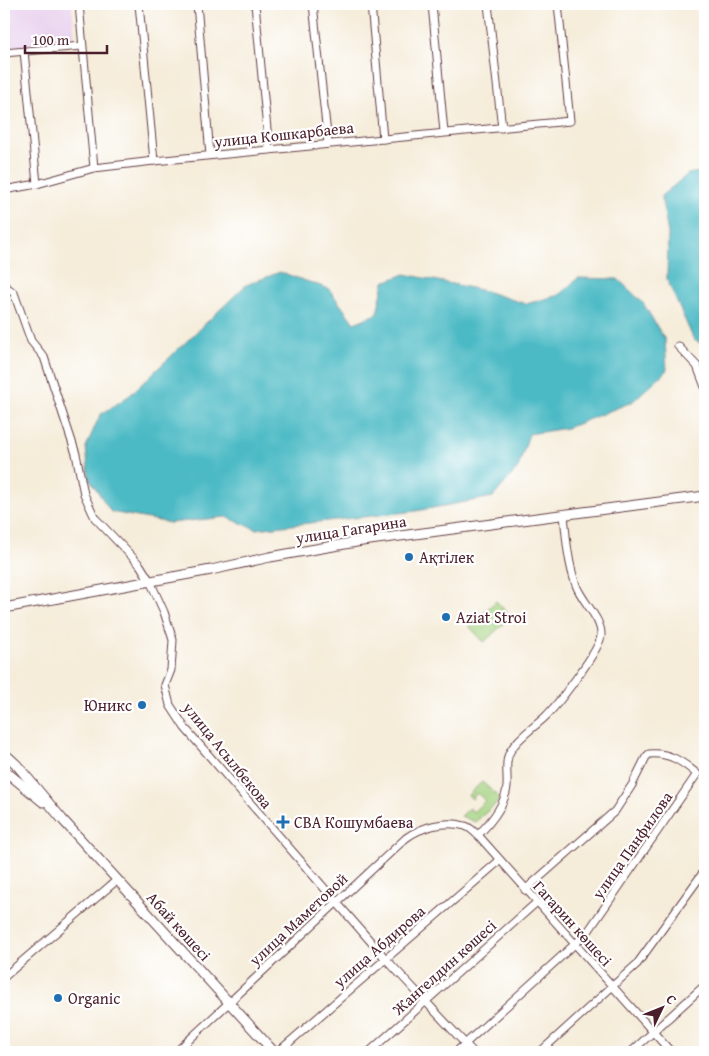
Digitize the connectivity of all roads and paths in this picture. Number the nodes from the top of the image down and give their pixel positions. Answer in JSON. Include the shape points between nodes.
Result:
{"nodes":[{"id":1,"x":79,"y":4,"type":"edge"},
{"id":2,"x":139,"y":4,"type":"edge"},
{"id":3,"x":197,"y":4,"type":"edge"},
{"id":4,"x":255,"y":4,"type":"edge"},
{"id":5,"x":313,"y":4,"type":"edge"},
{"id":6,"x":371,"y":4,"type":"edge"},
{"id":7,"x":432,"y":4,"type":"edge"},
{"id":8,"x":488,"y":4,"type":"edge"},
{"id":9,"x":558,"y":4,"type":"edge"},
{"id":10,"x":82,"y":46,"type":"junction"},
{"id":11,"x":24,"y":51,"type":"junction"},
{"id":12,"x":4,"y":53,"type":"edge"},
{"id":13,"x":502,"y":128,"type":"junction"},
{"id":14,"x":444,"y":132,"type":"junction"},
{"id":15,"x":383,"y":139,"type":"junction"},
{"id":16,"x":328,"y":144,"type":"junction"},
{"id":17,"x":268,"y":150,"type":"junction"},
{"id":18,"x":210,"y":155,"type":"junction"},
{"id":19,"x":154,"y":161,"type":"junction"},
{"id":20,"x":94,"y":168,"type":"junction"},
{"id":21,"x":37,"y":184,"type":"junction"},
{"id":22,"x":4,"y":190,"type":"edge"},
{"id":23,"x":4,"y":285,"type":"edge"},
{"id":24,"x":678,"y":346,"type":"dead end"},
{"id":25,"x":705,"y":387,"type":"edge"},
{"id":26,"x":705,"y":496,"type":"edge"},
{"id":27,"x":564,"y":514,"type":"junction"},
{"id":28,"x":150,"y":581,"type":"junction"},
{"id":29,"x":4,"y":608,"type":"edge"},
{"id":30,"x":4,"y":753,"type":"edge"},
{"id":31,"x":4,"y":770,"type":"edge"},
{"id":32,"x":62,"y":819,"type":"junction"},
{"id":33,"x":449,"y":824,"type":"joint"},
{"id":34,"x":478,"y":835,"type":"junction"},
{"id":35,"x":499,"y":861,"type":"junction"},
{"id":36,"x":705,"y":870,"type":"edge"},
{"id":37,"x":117,"y":880,"type":"junction"},
{"id":38,"x":525,"y":890,"type":"junction"},
{"id":39,"x":336,"y":902,"type":"junction"},
{"id":40,"x":537,"y":902,"type":"junction"},
{"id":41,"x":575,"y":945,"type":"junction"},
{"id":42,"x":385,"y":958,"type":"junction"},
{"id":43,"x":4,"y":977,"type":"edge"},
{"id":44,"x":705,"y":985,"type":"edge"},
{"id":45,"x":612,"y":987,"type":"junction"},
{"id":46,"x":426,"y":1002,"type":"junction"},
{"id":47,"x":228,"y":1003,"type":"junction"},
{"id":48,"x":653,"y":1032,"type":"junction"},
{"id":49,"x":466,"y":1044,"type":"junction"},
{"id":50,"x":176,"y":1052,"type":"edge"},
{"id":51,"x":274,"y":1052,"type":"edge"},
{"id":52,"x":278,"y":1052,"type":"edge"},
{"id":53,"x":369,"y":1052,"type":"edge"},
{"id":54,"x":456,"y":1052,"type":"edge"},
{"id":55,"x":473,"y":1052,"type":"edge"},
{"id":56,"x":540,"y":1052,"type":"edge"},
{"id":57,"x":631,"y":1052,"type":"edge"},
{"id":58,"x":671,"y":1052,"type":"edge"}],
"edges":[{"from":1,"to":10,"type":"street"},
{"from":2,"to":19,"type":"street"},
{"from":3,"to":18,"type":"street"},
{"from":4,"to":17,"type":"street"},
{"from":5,"to":16,"type":"street"},
{"from":6,"to":15,"type":"street"},
{"from":7,"to":14,"type":"street"},
{"from":8,"to":13,"type":"street"},
{"from":9,"to":13,"type":"street","name":"улица Кошкарбаева","via":[[570,121]]},
{"from":10,"to":11,"type":"street"},
{"from":10,"to":20,"type":"street"},
{"from":11,"to":12,"type":"street"},
{"from":11,"to":21,"type":"street"},
{"from":13,"to":14,"type":"street","name":"улица Кошкарбаева"},
{"from":14,"to":15,"type":"street","name":"улица Кошкарбаева"},
{"from":15,"to":16,"type":"street","name":"улица Кошкарбаева"},
{"from":16,"to":17,"type":"street","name":"улица Кошкарбаева"},
{"from":17,"to":18,"type":"street","name":"улица Кошкарбаева"},
{"from":18,"to":19,"type":"street","name":"улица Кошкарбаева"},
{"from":19,"to":20,"type":"street","name":"улица Кошкарбаева"},
{"from":20,"to":21,"type":"street","name":"улица Кошкарбаева"},
{"from":21,"to":22,"type":"street","name":"улица Кошкарбаева"},
{"from":23,"to":28,"type":"street","name":"улица Асылбекова","via":[[14,293],[31,341],[44,357],[94,518],[140,565]]},
{"from":24,"to":25,"type":"street","via":[[697,366]]},
{"from":26,"to":27,"type":"main road","name":"улица Гагарина"},
{"from":27,"to":28,"type":"main road","name":"улица Гагарина","via":[[362,541]]},
{"from":27,"to":34,"type":"street","via":[[573,575],[600,628],[600,640],[548,714],[510,750],[505,798]]},
{"from":28,"to":29,"type":"main road","name":"улица Гагарина"},
{"from":28,"to":39,"type":"street","name":"улица Асылбекова","via":[[173,640],[171,670],[165,685],[170,705],[185,728]]},
{"from":30,"to":32,"type":"main road","name":"Абай көшесі"},
{"from":31,"to":32,"type":"main road","name":"Абай көшесі"},
{"from":32,"to":37,"type":"main road","name":"Абай көшесі"},
{"from":33,"to":34,"type":"street","name":"Гагарин көшесі","via":[[465,826]]},
{"from":33,"to":39,"type":"street","name":"улица Маметовой","via":[[413,833]]},
{"from":34,"to":35,"type":"street","name":"Гагарин көшесі"},
{"from":35,"to":38,"type":"street","name":"Гагарин көшесі"},
{"from":35,"to":42,"type":"street","name":"улица Абдирова"},
{"from":36,"to":45,"type":"street","via":[[637,964]]},
{"from":37,"to":43,"type":"street"},
{"from":37,"to":47,"type":"main road","name":"Абай көшесі"},
{"from":38,"to":40,"type":"street","name":"Гагарин көшесі"},
{"from":38,"to":41,"type":"street","name":"улица Панфилова","via":[[615,811],[649,754],[680,760],[697,774],[603,911]]},
{"from":39,"to":42,"type":"street","name":"улица Асылбекова"},
{"from":39,"to":47,"type":"street","name":"улица Маметовой"},
{"from":40,"to":41,"type":"street","name":"Гагарин көшесі"},
{"from":40,"to":46,"type":"street","name":"Жангелдин көшесі"},
{"from":41,"to":45,"type":"street","name":"Гагарин көшесі"},
{"from":41,"to":49,"type":"street","name":"улица Панфилова"},
{"from":42,"to":46,"type":"street","name":"улица Асылбекова"},
{"from":42,"to":52,"type":"street","name":"улица Абдирова"},
{"from":44,"to":48,"type":"street"},
{"from":45,"to":48,"type":"street","name":"Гагарин көшесі"},
{"from":45,"to":56,"type":"street"},
{"from":46,"to":49,"type":"street","name":"улица Асылбекова"},
{"from":46,"to":53,"type":"street","name":"Жангелдин көшесі"},
{"from":47,"to":50,"type":"street","name":"улица Маметовой"},
{"from":47,"to":51,"type":"main road","name":"Абай көшесі"},
{"from":48,"to":57,"type":"street"},
{"from":48,"to":58,"type":"street","name":"Гагарин көшесі"},
{"from":49,"to":54,"type":"street","name":"улица Панфилова"},
{"from":49,"to":55,"type":"street","name":"улица Асылбекова"}]}
